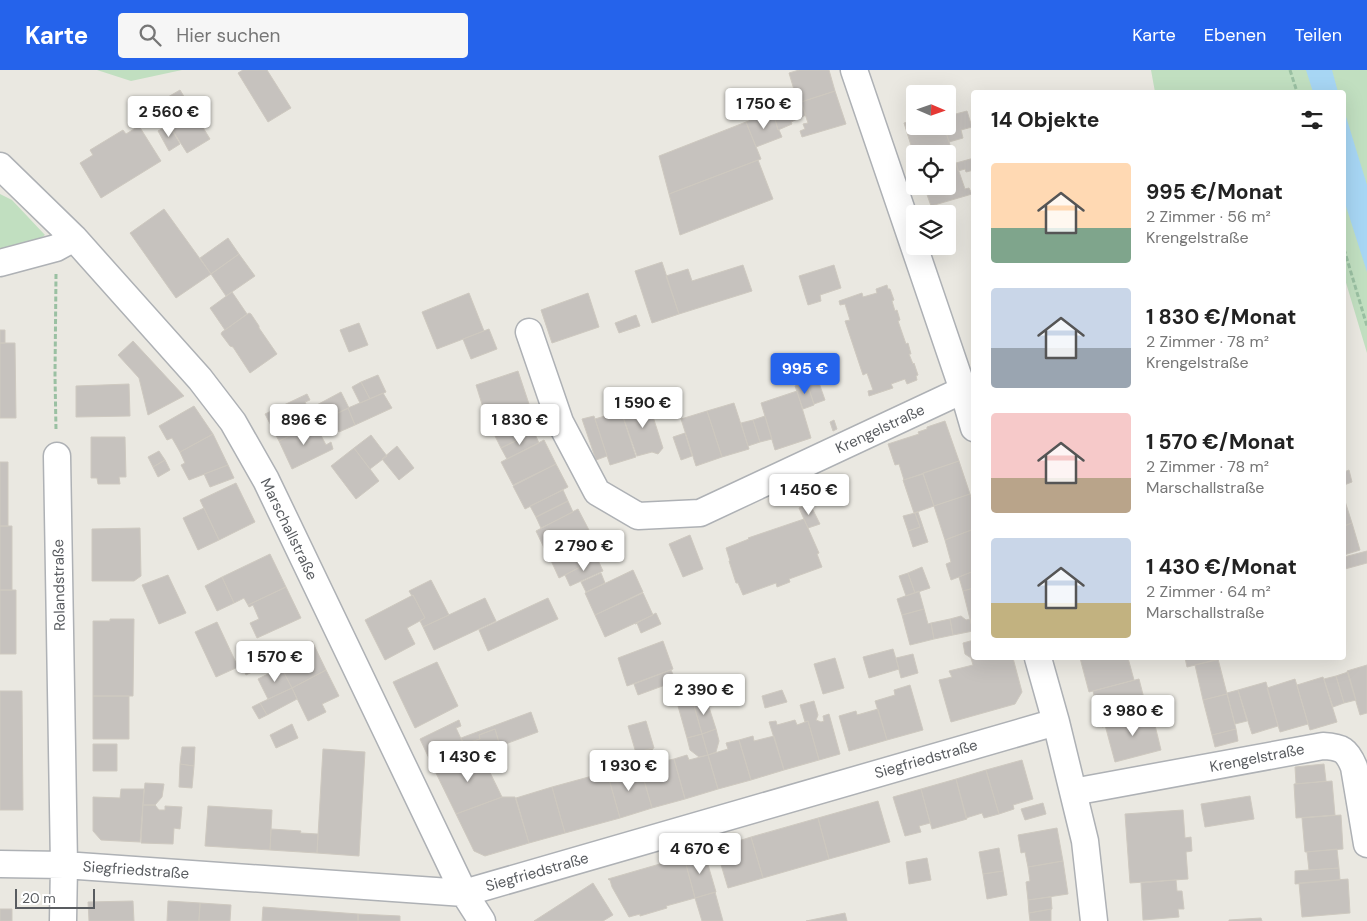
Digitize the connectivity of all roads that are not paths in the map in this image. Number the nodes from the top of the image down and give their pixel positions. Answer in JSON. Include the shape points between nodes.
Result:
{"nodes":[{"id":1,"x":854,"y":70,"type":"edge"},
{"id":2,"x":0,"y":166,"type":"edge"},
{"id":3,"x":65,"y":243,"type":"junction"},
{"id":4,"x":0,"y":263,"type":"edge"},
{"id":5,"x":530,"y":332,"type":"dead end"},
{"id":6,"x":968,"y":388,"type":"edge"},
{"id":7,"x":971,"y":408,"type":"edge"},
{"id":8,"x":56,"y":456,"type":"road end"},
{"id":9,"x":1039,"y":660,"type":"edge"},
{"id":10,"x":1056,"y":722,"type":"junction"},
{"id":11,"x":1074,"y":792,"type":"junction"},
{"id":12,"x":1367,"y":844,"type":"edge"},
{"id":13,"x":0,"y":864,"type":"edge"},
{"id":14,"x":64,"y":865,"type":"junction"},
{"id":15,"x":464,"y":893,"type":"junction"},
{"id":16,"x":63,"y":921,"type":"edge"},
{"id":17,"x":462,"y":921,"type":"edge"},
{"id":18,"x":482,"y":921,"type":"edge"},
{"id":19,"x":1094,"y":921,"type":"edge"}],
"edges":[{"from":1,"to":6,"type":"street"},
{"from":2,"to":3,"type":"street","name":"Marschallstraße"},
{"from":3,"to":4,"type":"street"},
{"from":3,"to":15,"type":"street","name":"Marschallstraße","via":[[200,379],[233,422],[266,480]]},
{"from":5,"to":6,"type":"street","name":"Krengelstraße","via":[[560,422],[597,492],[638,516],[700,513]]},
{"from":6,"to":7,"type":"street"},
{"from":8,"to":14,"type":"street","name":"Rolandstraße"},
{"from":9,"to":10,"type":"street"},
{"from":10,"to":11,"type":"street"},
{"from":10,"to":15,"type":"street","name":"Siegfriedstraße"},
{"from":11,"to":12,"type":"street","name":"Krengelstraße","via":[[1323,746],[1334,747],[1344,750],[1354,767]]},
{"from":11,"to":19,"type":"street","via":[[1085,841]]},
{"from":13,"to":14,"type":"street","name":"Siegfriedstraße"},
{"from":14,"to":15,"type":"street","name":"Siegfriedstraße"},
{"from":14,"to":16,"type":"street","name":"Rolandstraße"},
{"from":15,"to":17,"type":"street"},
{"from":15,"to":18,"type":"street","name":"Marschallstraße"}]}
